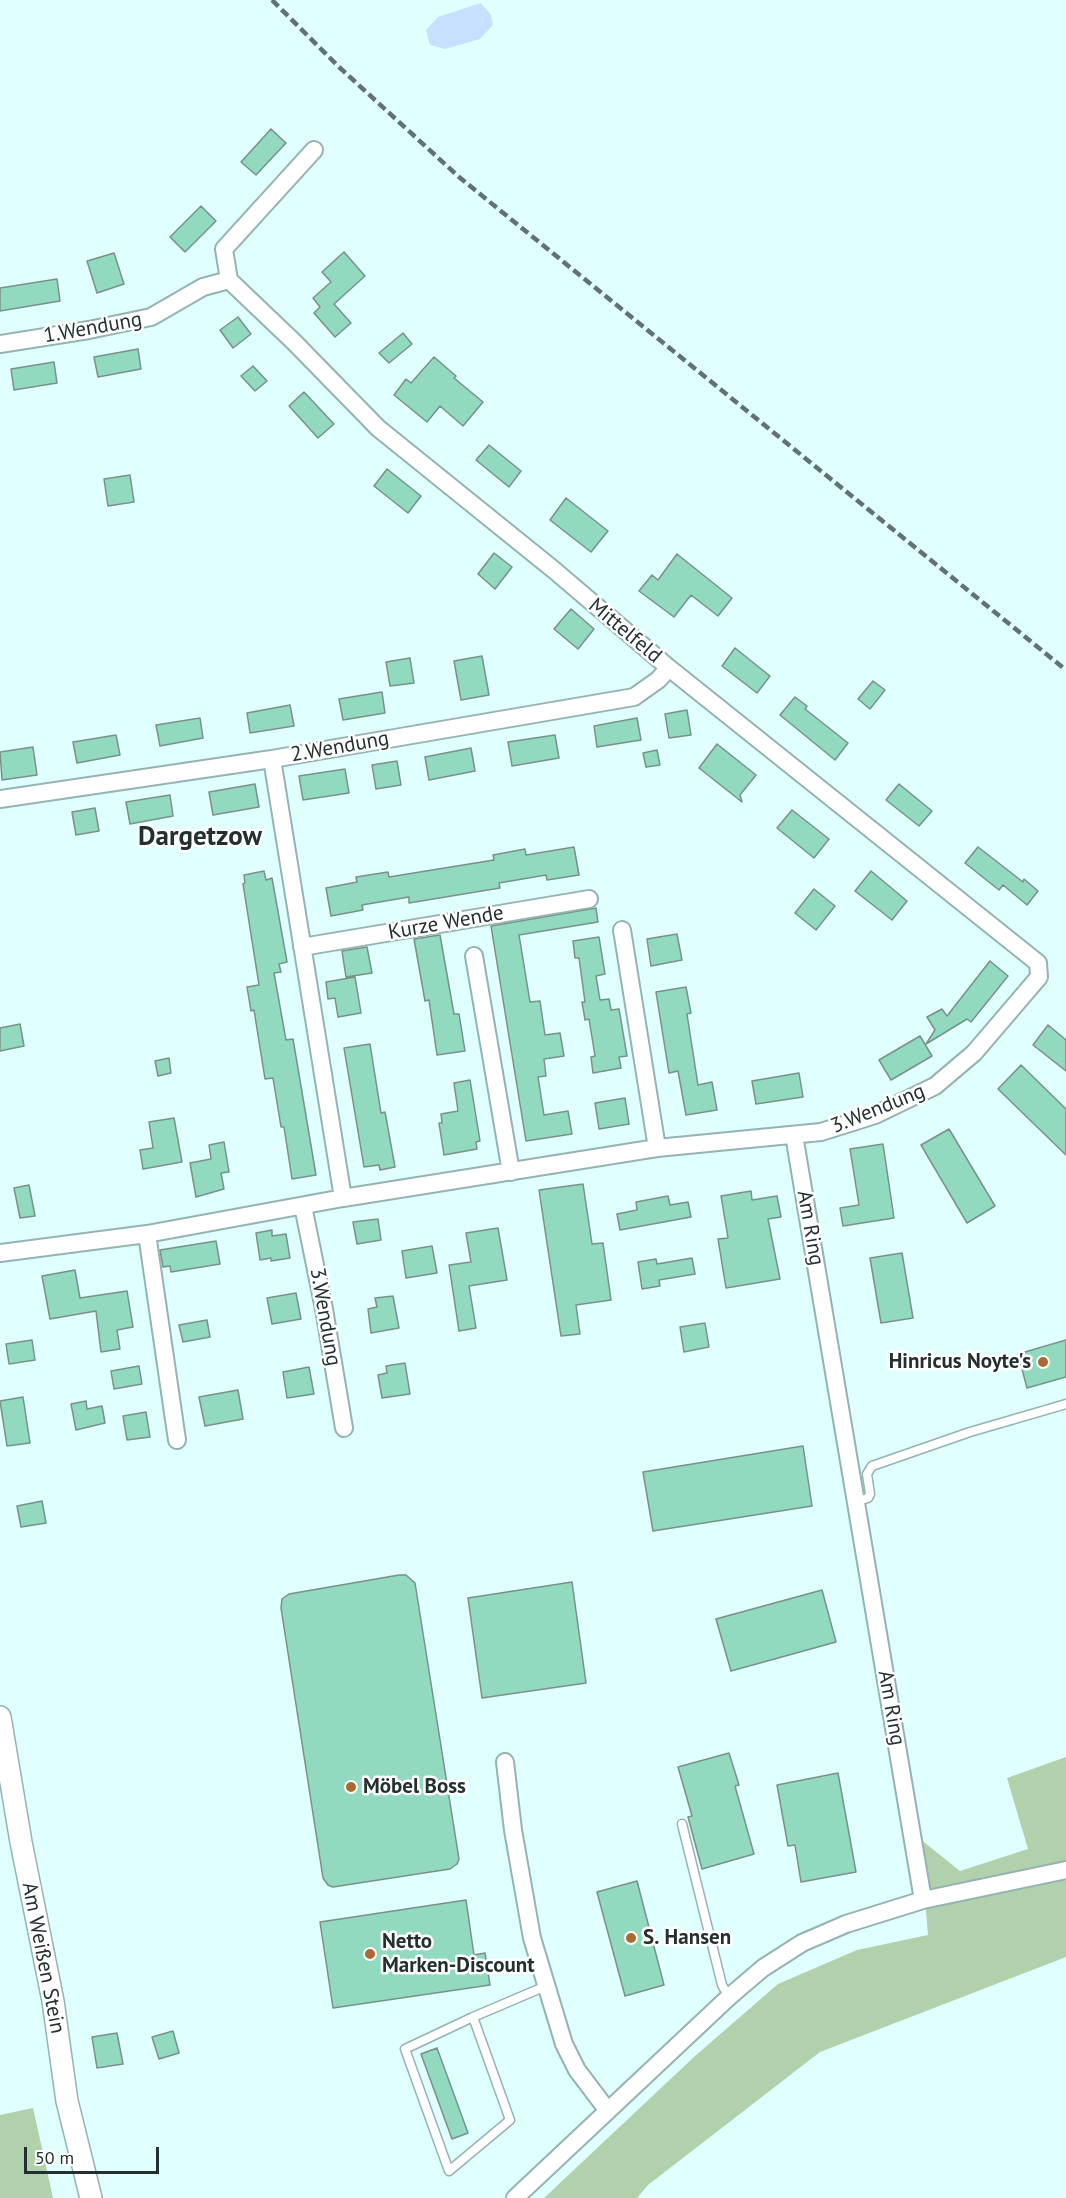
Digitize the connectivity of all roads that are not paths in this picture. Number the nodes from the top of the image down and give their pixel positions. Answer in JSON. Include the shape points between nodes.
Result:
{"nodes":[{"id":1,"x":314,"y":150,"type":"dead end"},
{"id":2,"x":229,"y":279,"type":"junction"},
{"id":3,"x":0,"y":344,"type":"edge"},
{"id":4,"x":669,"y":668,"type":"junction"},
{"id":5,"x":272,"y":759,"type":"junction"},
{"id":6,"x":0,"y":799,"type":"edge"},
{"id":7,"x":589,"y":899,"type":"dead end"},
{"id":8,"x":622,"y":930,"type":"dead end"},
{"id":9,"x":302,"y":947,"type":"junction"},
{"id":10,"x":474,"y":956,"type":"dead end"},
{"id":11,"x":1038,"y":963,"type":"joint"},
{"id":12,"x":794,"y":1136,"type":"junction"},
{"id":13,"x":657,"y":1148,"type":"junction"},
{"id":14,"x":511,"y":1172,"type":"junction"},
{"id":15,"x":343,"y":1198,"type":"junction"},
{"id":16,"x":303,"y":1206,"type":"junction"},
{"id":17,"x":147,"y":1234,"type":"junction"},
{"id":18,"x":0,"y":1253,"type":"edge"},
{"id":19,"x":1066,"y":1404,"type":"edge"},
{"id":20,"x":344,"y":1428,"type":"dead end"},
{"id":21,"x":177,"y":1440,"type":"dead end"},
{"id":22,"x":857,"y":1501,"type":"junction"},
{"id":23,"x":0,"y":1717,"type":"edge"},
{"id":24,"x":505,"y":1762,"type":"dead end"},
{"id":25,"x":682,"y":1824,"type":"dead end"},
{"id":26,"x":1066,"y":1870,"type":"edge"},
{"id":27,"x":923,"y":1900,"type":"junction"},
{"id":28,"x":546,"y":1986,"type":"junction"},
{"id":29,"x":729,"y":1997,"type":"junction"},
{"id":30,"x":473,"y":2017,"type":"junction"},
{"id":31,"x":608,"y":2111,"type":"junction"},
{"id":32,"x":91,"y":2198,"type":"edge"},
{"id":33,"x":515,"y":2198,"type":"edge"}],
"edges":[{"from":1,"to":2,"type":"street","via":[[224,249]]},
{"from":2,"to":3,"type":"street","name":"1.Wendung","via":[[203,287],[151,317]]},
{"from":2,"to":4,"type":"street","name":"Mittelfeld","via":[[378,428]]},
{"from":4,"to":5,"type":"street","name":"2.Wendung","via":[[634,697]]},
{"from":4,"to":11,"type":"street","name":"Mittelfeld"},
{"from":5,"to":6,"type":"street","name":"2.Wendung"},
{"from":5,"to":9,"type":"street"},
{"from":7,"to":9,"type":"street","name":"Kurze Wende"},
{"from":8,"to":13,"type":"street"},
{"from":9,"to":15,"type":"street"},
{"from":10,"to":14,"type":"street"},
{"from":11,"to":12,"type":"street","name":"3.Wendung","via":[[1039,977],[982,1045],[935,1086],[875,1115]]},
{"from":12,"to":13,"type":"street","name":"3.Wendung"},
{"from":12,"to":22,"type":"street","name":"Am Ring"},
{"from":13,"to":14,"type":"street","name":"3.Wendung"},
{"from":14,"to":15,"type":"street","name":"3.Wendung"},
{"from":15,"to":16,"type":"street","name":"3.Wendung"},
{"from":16,"to":17,"type":"street","name":"3.Wendung"},
{"from":16,"to":20,"type":"street","name":"3.Wendung"},
{"from":17,"to":18,"type":"street","name":"3.Wendung"},
{"from":17,"to":21,"type":"street"},
{"from":19,"to":22,"type":"lane","via":[[872,1466],[867,1474],[870,1494]]},
{"from":22,"to":27,"type":"street","name":"Am Ring"},
{"from":23,"to":32,"type":"street","name":"Am Weißen Stein","via":[[53,2001],[67,2101]]},
{"from":24,"to":28,"type":"street","via":[[532,1938]]},
{"from":25,"to":29,"type":"lane","via":[[722,1985]]},
{"from":26,"to":27,"type":"street"},
{"from":27,"to":29,"type":"street","via":[[802,1942]]},
{"from":28,"to":30,"type":"lane"},
{"from":28,"to":31,"type":"street","via":[[564,2044],[577,2070]]},
{"from":29,"to":31,"type":"street"},
{"from":30,"to":30,"type":"lane","via":[[405,2049],[449,2171],[510,2120]]},
{"from":31,"to":33,"type":"street"}]}
